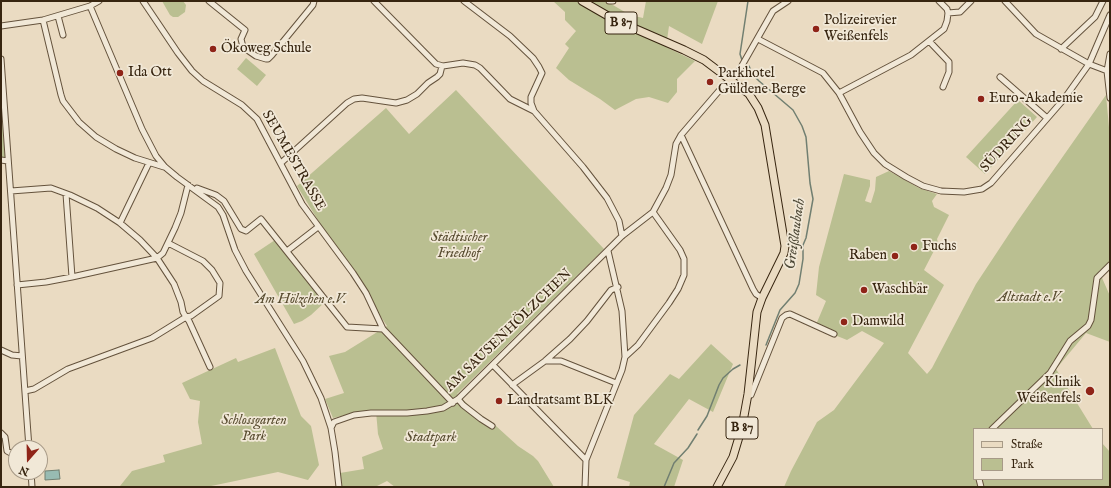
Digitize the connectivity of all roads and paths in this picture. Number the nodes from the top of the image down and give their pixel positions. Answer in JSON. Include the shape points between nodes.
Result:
{"nodes":[{"id":1,"x":99,"y":1,"type":"edge"},
{"id":2,"x":143,"y":1,"type":"edge"},
{"id":3,"x":209,"y":1,"type":"edge"},
{"id":4,"x":314,"y":1,"type":"edge"},
{"id":5,"x":374,"y":1,"type":"edge"},
{"id":6,"x":464,"y":1,"type":"edge"},
{"id":7,"x":582,"y":1,"type":"edge"},
{"id":8,"x":609,"y":1,"type":"edge"},
{"id":9,"x":613,"y":1,"type":"edge"},
{"id":10,"x":788,"y":1,"type":"edge"},
{"id":11,"x":939,"y":1,"type":"edge"},
{"id":12,"x":971,"y":1,"type":"edge"},
{"id":13,"x":1005,"y":1,"type":"edge"},
{"id":14,"x":1103,"y":1,"type":"edge"},
{"id":15,"x":90,"y":6,"type":"junction"},
{"id":16,"x":948,"y":13,"type":"junction"},
{"id":17,"x":1110,"y":15,"type":"edge"},
{"id":18,"x":58,"y":16,"type":"junction"},
{"id":19,"x":43,"y":20,"type":"junction"},
{"id":20,"x":1,"y":26,"type":"edge"},
{"id":21,"x":63,"y":35,"type":"dead end"},
{"id":22,"x":758,"y":39,"type":"junction"},
{"id":23,"x":929,"y":41,"type":"junction"},
{"id":24,"x":1062,"y":49,"type":"junction"},
{"id":25,"x":1110,"y":54,"type":"edge"},
{"id":26,"x":1,"y":59,"type":"edge"},
{"id":27,"x":1089,"y":64,"type":"junction"},
{"id":28,"x":442,"y":66,"type":"junction"},
{"id":29,"x":1108,"y":71,"type":"edge"},
{"id":30,"x":1000,"y":77,"type":"dead end"},
{"id":31,"x":731,"y":80,"type":"junction"},
{"id":32,"x":943,"y":87,"type":"dead end"},
{"id":33,"x":839,"y":93,"type":"junction"},
{"id":34,"x":531,"y":97,"type":"junction"},
{"id":35,"x":1110,"y":98,"type":"edge"},
{"id":36,"x":519,"y":103,"type":"junction"},
{"id":37,"x":534,"y":111,"type":"junction"},
{"id":38,"x":1047,"y":118,"type":"junction"},
{"id":39,"x":682,"y":135,"type":"junction"},
{"id":40,"x":1,"y":160,"type":"edge"},
{"id":41,"x":8,"y":161,"type":"junction"},
{"id":42,"x":149,"y":163,"type":"junction"},
{"id":43,"x":281,"y":163,"type":"junction"},
{"id":44,"x":165,"y":167,"type":"junction"},
{"id":45,"x":188,"y":186,"type":"junction"},
{"id":46,"x":11,"y":191,"type":"junction"},
{"id":47,"x":66,"y":194,"type":"junction"},
{"id":48,"x":653,"y":212,"type":"junction"},
{"id":49,"x":120,"y":222,"type":"junction"},
{"id":50,"x":318,"y":227,"type":"junction"},
{"id":51,"x":622,"y":236,"type":"junction"},
{"id":52,"x":168,"y":243,"type":"junction"},
{"id":53,"x":286,"y":251,"type":"junction"},
{"id":54,"x":608,"y":251,"type":"junction"},
{"id":55,"x":157,"y":258,"type":"junction"},
{"id":56,"x":1110,"y":265,"type":"edge"},
{"id":57,"x":72,"y":277,"type":"junction"},
{"id":58,"x":17,"y":285,"type":"junction"},
{"id":59,"x":618,"y":288,"type":"junction"},
{"id":60,"x":762,"y":298,"type":"junction"},
{"id":61,"x":186,"y":317,"type":"junction"},
{"id":62,"x":383,"y":329,"type":"junction"},
{"id":63,"x":834,"y":334,"type":"dead end"},
{"id":64,"x":1,"y":350,"type":"edge"},
{"id":65,"x":22,"y":356,"type":"junction"},
{"id":66,"x":626,"y":357,"type":"junction"},
{"id":67,"x":545,"y":361,"type":"junction"},
{"id":68,"x":493,"y":364,"type":"junction"},
{"id":69,"x":210,"y":367,"type":"dead end"},
{"id":70,"x":616,"y":383,"type":"junction"},
{"id":71,"x":512,"y":385,"type":"junction"},
{"id":72,"x":25,"y":391,"type":"junction"},
{"id":73,"x":748,"y":394,"type":"junction"},
{"id":74,"x":458,"y":399,"type":"junction"},
{"id":75,"x":453,"y":403,"type":"junction"},
{"id":76,"x":492,"y":426,"type":"dead end"},
{"id":77,"x":331,"y":428,"type":"junction"},
{"id":78,"x":993,"y":428,"type":"edge"},
{"id":79,"x":1,"y":433,"type":"edge"},
{"id":80,"x":28,"y":440,"type":"edge"},
{"id":81,"x":8,"y":452,"type":"edge"},
{"id":82,"x":586,"y":460,"type":"junction"},
{"id":83,"x":339,"y":487,"type":"edge"},
{"id":84,"x":585,"y":487,"type":"edge"},
{"id":85,"x":717,"y":487,"type":"edge"}],
"edges":[{"from":1,"to":15,"type":"street"},
{"from":2,"to":43,"type":"street","name":"SEUMESTRASSE","via":[[192,71],[203,81],[242,105],[257,119]]},
{"from":3,"to":4,"type":"street","via":[[245,30],[241,40],[244,47],[256,56],[266,59],[272,55]]},
{"from":5,"to":28,"type":"street","via":[[424,53]]},
{"from":6,"to":34,"type":"street","via":[[510,36],[540,67],[542,73]]},
{"from":7,"to":31,"type":"main road","number":"B 87","via":[[627,26],[697,56]]},
{"from":8,"to":9,"type":"street"},
{"from":10,"to":22,"type":"street","via":[[773,11]]},
{"from":11,"to":16,"type":"street"},
{"from":12,"to":16,"type":"street","via":[[960,12]]},
{"from":13,"to":24,"type":"street","via":[[1036,34]]},
{"from":14,"to":24,"type":"street","via":[[1095,17]]},
{"from":15,"to":18,"type":"street"},
{"from":15,"to":44,"type":"street","via":[[142,128],[156,156]]},
{"from":16,"to":23,"type":"street","via":[[944,29]]},
{"from":17,"to":27,"type":"street","name":"SÜDRING"},
{"from":18,"to":19,"type":"street"},
{"from":18,"to":21,"type":"street"},
{"from":19,"to":20,"type":"street"},
{"from":19,"to":42,"type":"street","via":[[61,95],[71,112],[96,137]]},
{"from":22,"to":31,"type":"street"},
{"from":22,"to":33,"type":"street","name":"SÜDRING","via":[[823,73]]},
{"from":23,"to":32,"type":"street","via":[[949,62],[949,72]]},
{"from":23,"to":33,"type":"street","via":[[911,55]]},
{"from":24,"to":27,"type":"street"},
{"from":25,"to":29,"type":"street"},
{"from":26,"to":41,"type":"street"},
{"from":27,"to":29,"type":"street"},
{"from":27,"to":38,"type":"street","name":"SÜDRING","via":[[1071,91]]},
{"from":28,"to":36,"type":"street","via":[[463,62],[475,65],[510,99]]},
{"from":28,"to":43,"type":"street","via":[[437,77],[407,100],[396,103],[362,98],[347,103]]},
{"from":29,"to":35,"type":"street"},
{"from":30,"to":38,"type":"street","name":"SÜDRING"},
{"from":31,"to":39,"type":"street"},
{"from":31,"to":60,"type":"main road","number":"B 87","via":[[751,97],[765,125],[785,243],[784,253]]},
{"from":33,"to":38,"type":"street","name":"SÜDRING","via":[[864,138],[885,164],[915,182],[945,191],[964,192],[982,189]]},
{"from":34,"to":36,"type":"street"},
{"from":34,"to":37,"type":"street"},
{"from":36,"to":37,"type":"street"},
{"from":37,"to":51,"type":"street","via":[[583,166],[607,198],[619,222]]},
{"from":39,"to":48,"type":"street","via":[[676,144],[672,175]]},
{"from":39,"to":60,"type":"street","via":[[752,289]]},
{"from":40,"to":41,"type":"street"},
{"from":41,"to":46,"type":"street"},
{"from":42,"to":44,"type":"street"},
{"from":42,"to":49,"type":"street"},
{"from":43,"to":50,"type":"street","name":"SEUMESTRASSE","via":[[302,204]]},
{"from":44,"to":45,"type":"street"},
{"from":45,"to":52,"type":"street","via":[[181,213]]},
{"from":45,"to":53,"type":"street","via":[[216,195],[224,201],[241,229],[246,231],[260,219]]},
{"from":45,"to":77,"type":"street","via":[[220,211],[246,271],[303,361],[321,398]]},
{"from":46,"to":47,"type":"street","via":[[51,188]]},
{"from":46,"to":58,"type":"street"},
{"from":47,"to":49,"type":"street"},
{"from":47,"to":57,"type":"street"},
{"from":48,"to":51,"type":"street","name":"AM SAUSENHÖLZCHEN"},
{"from":48,"to":66,"type":"street","via":[[680,250],[684,259],[684,275],[669,303]]},
{"from":49,"to":55,"type":"street"},
{"from":50,"to":53,"type":"street"},
{"from":50,"to":62,"type":"street","name":"SEUMESTRASSE","via":[[366,293]]},
{"from":51,"to":54,"type":"street","name":"AM SAUSENHÖLZCHEN"},
{"from":52,"to":55,"type":"street"},
{"from":52,"to":61,"type":"street","via":[[203,261],[220,283],[219,296]]},
{"from":53,"to":62,"type":"street","via":[[347,327]]},
{"from":54,"to":59,"type":"street"},
{"from":54,"to":68,"type":"street","name":"AM SAUSENHÖLZCHEN"},
{"from":55,"to":57,"type":"street"},
{"from":55,"to":61,"type":"street","via":[[174,284]]},
{"from":56,"to":78,"type":"street","via":[[1097,278],[1088,326],[1070,341],[1050,373]]},
{"from":57,"to":58,"type":"street"},
{"from":58,"to":65,"type":"street"},
{"from":59,"to":66,"type":"street"},
{"from":59,"to":67,"type":"street","via":[[611,290],[587,321]]},
{"from":60,"to":73,"type":"main road","number":"B 87","via":[[755,324]]},
{"from":61,"to":69,"type":"street"},
{"from":61,"to":72,"type":"street","via":[[152,338],[68,369],[34,389]]},
{"from":62,"to":75,"type":"street","name":"SEUMESTRASSE"},
{"from":63,"to":73,"type":"street","via":[[790,314],[786,315],[782,318],[751,395]]},
{"from":64,"to":65,"type":"street","via":[[12,356]]},
{"from":65,"to":72,"type":"street"},
{"from":66,"to":70,"type":"street"},
{"from":67,"to":70,"type":"street","via":[[561,361]]},
{"from":67,"to":71,"type":"street"},
{"from":68,"to":71,"type":"street"},
{"from":68,"to":74,"type":"street","name":"AM SAUSENHÖLZCHEN"},
{"from":70,"to":82,"type":"street"},
{"from":71,"to":82,"type":"street"},
{"from":72,"to":80,"type":"street"},
{"from":73,"to":85,"type":"main road","number":"B 87","via":[[740,438]]},
{"from":74,"to":75,"type":"street","name":"AM SAUSENHÖLZCHEN"},
{"from":74,"to":76,"type":"street"},
{"from":75,"to":77,"type":"street","name":"AM SAUSENHÖLZCHEN","via":[[427,412],[354,415],[334,422]]},
{"from":77,"to":83,"type":"street"},
{"from":79,"to":81,"type":"street","via":[[5,437]]},
{"from":82,"to":84,"type":"street"}]}
